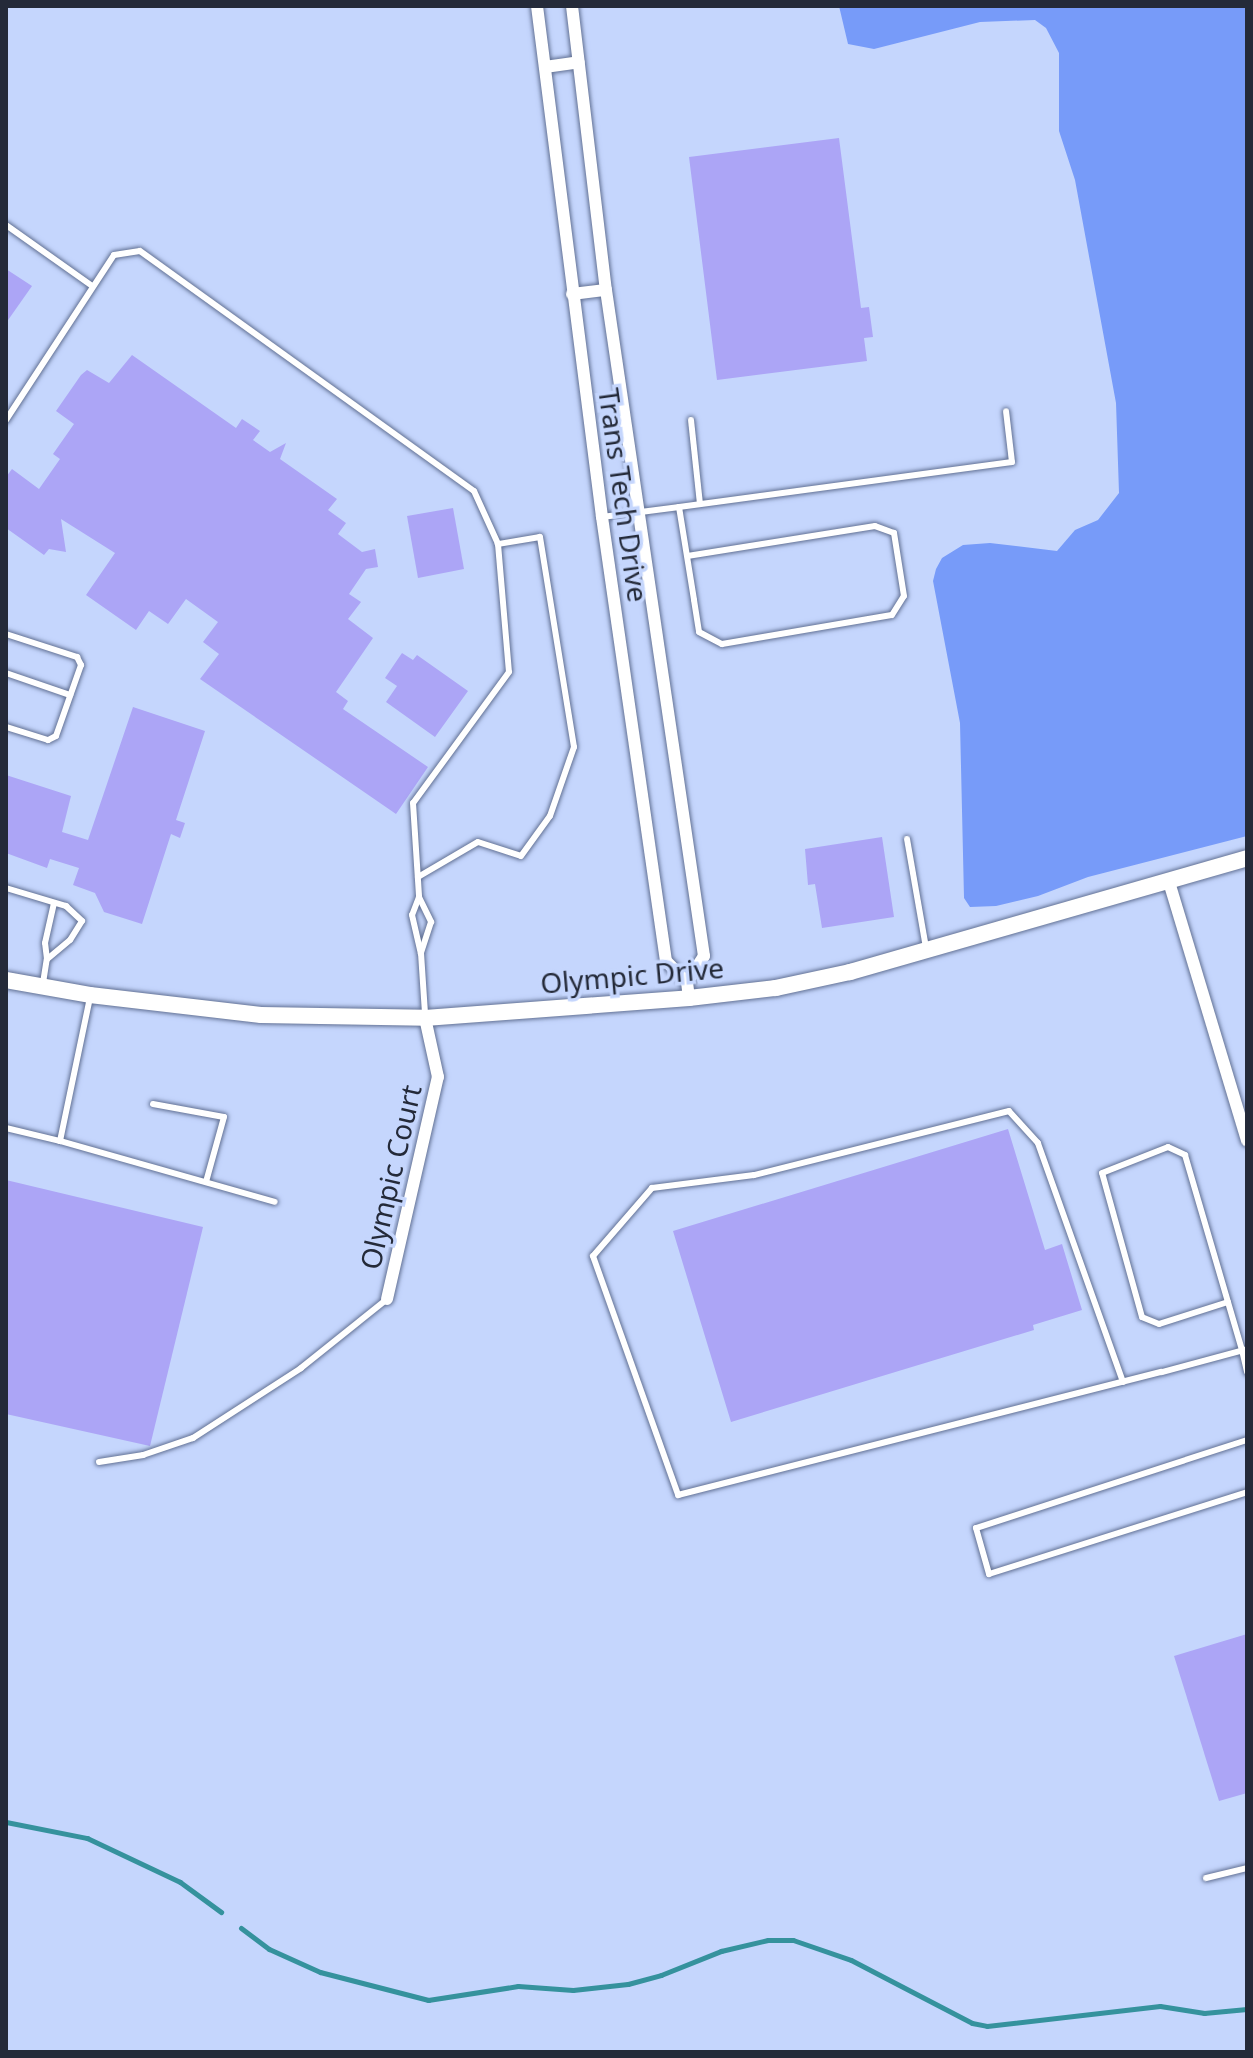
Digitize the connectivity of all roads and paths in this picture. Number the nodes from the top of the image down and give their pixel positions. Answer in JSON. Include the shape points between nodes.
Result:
{"nodes":[{"id":1,"x":537,"y":6,"type":"edge"},
{"id":2,"x":572,"y":6,"type":"edge"},
{"id":3,"x":579,"y":62,"type":"junction"},
{"id":4,"x":545,"y":67,"type":"junction"},
{"id":5,"x":6,"y":225,"type":"edge"},
{"id":6,"x":92,"y":286,"type":"junction"},
{"id":7,"x":606,"y":290,"type":"junction"},
{"id":8,"x":572,"y":294,"type":"junction"},
{"id":9,"x":1006,"y":411,"type":"dead end"},
{"id":10,"x":6,"y":420,"type":"edge"},
{"id":11,"x":691,"y":420,"type":"dead end"},
{"id":12,"x":700,"y":504,"type":"junction"},
{"id":13,"x":679,"y":507,"type":"junction"},
{"id":14,"x":637,"y":512,"type":"junction"},
{"id":15,"x":602,"y":517,"type":"junction"},
{"id":16,"x":498,"y":544,"type":"junction"},
{"id":17,"x":687,"y":556,"type":"junction"},
{"id":18,"x":6,"y":634,"type":"edge"},
{"id":19,"x":6,"y":673,"type":"edge"},
{"id":20,"x":70,"y":695,"type":"junction"},
{"id":21,"x":6,"y":727,"type":"edge"},
{"id":22,"x":907,"y":839,"type":"dead end"},
{"id":23,"x":1247,"y":858,"type":"edge"},
{"id":24,"x":418,"y":877,"type":"junction"},
{"id":25,"x":1169,"y":882,"type":"junction"},
{"id":26,"x":6,"y":888,"type":"edge"},
{"id":27,"x":419,"y":897,"type":"junction"},
{"id":28,"x":54,"y":903,"type":"junction"},
{"id":29,"x":927,"y":952,"type":"junction"},
{"id":30,"x":421,"y":953,"type":"junction"},
{"id":31,"x":47,"y":959,"type":"junction"},
{"id":32,"x":6,"y":980,"type":"edge"},
{"id":33,"x":43,"y":987,"type":"junction"},
{"id":34,"x":688,"y":990,"type":"junction"},
{"id":35,"x":90,"y":995,"type":"junction"},
{"id":36,"x":425,"y":1018,"type":"junction"},
{"id":37,"x":153,"y":1104,"type":"dead end"},
{"id":38,"x":6,"y":1128,"type":"edge"},
{"id":39,"x":60,"y":1141,"type":"junction"},
{"id":40,"x":1247,"y":1141,"type":"edge"},
{"id":41,"x":206,"y":1182,"type":"junction"},
{"id":42,"x":275,"y":1202,"type":"dead end"},
{"id":43,"x":387,"y":1299,"type":"joint"},
{"id":44,"x":1228,"y":1302,"type":"junction"},
{"id":45,"x":1245,"y":1349,"type":"edge"},
{"id":46,"x":1247,"y":1372,"type":"edge"},
{"id":47,"x":1123,"y":1382,"type":"junction"},
{"id":48,"x":1247,"y":1440,"type":"edge"},
{"id":49,"x":99,"y":1462,"type":"dead end"},
{"id":50,"x":1247,"y":1492,"type":"edge"},
{"id":51,"x":1247,"y":1868,"type":"edge"},
{"id":52,"x":1206,"y":1878,"type":"dead end"}],
"edges":[{"from":1,"to":4,"type":"street","name":"Trans Tech Drive"},
{"from":2,"to":3,"type":"street","name":"Trans Tech Drive"},
{"from":3,"to":4,"type":"street"},
{"from":3,"to":7,"type":"street","name":"Trans Tech Drive"},
{"from":4,"to":8,"type":"street","name":"Trans Tech Drive"},
{"from":5,"to":6,"type":"lane"},
{"from":6,"to":10,"type":"lane"},
{"from":6,"to":16,"type":"lane","via":[[114,255],[140,251],[474,491]]},
{"from":7,"to":8,"type":"street"},
{"from":7,"to":14,"type":"street","name":"Trans Tech Drive"},
{"from":8,"to":15,"type":"street","name":"Trans Tech Drive"},
{"from":9,"to":12,"type":"lane","via":[[1012,462]]},
{"from":11,"to":12,"type":"lane"},
{"from":12,"to":13,"type":"lane"},
{"from":13,"to":14,"type":"lane"},
{"from":13,"to":17,"type":"lane"},
{"from":14,"to":15,"type":"lane"},
{"from":14,"to":34,"type":"street","name":"Trans Tech Drive","via":[[704,956]]},
{"from":15,"to":34,"type":"street","name":"Trans Tech Drive","via":[[666,961]]},
{"from":16,"to":24,"type":"lane","via":[[509,672],[413,803]]},
{"from":16,"to":24,"type":"lane","via":[[540,537],[574,747],[550,816],[521,856],[478,842]]},
{"from":17,"to":17,"type":"lane","via":[[699,632],[722,644],[892,615],[904,596],[894,533],[875,526]]},
{"from":18,"to":20,"type":"lane","via":[[77,657],[81,665]]},
{"from":19,"to":20,"type":"lane"},
{"from":20,"to":21,"type":"lane","via":[[56,736],[48,740]]},
{"from":22,"to":29,"type":"lane"},
{"from":23,"to":25,"type":"street","name":"Olympic Drive"},
{"from":24,"to":27,"type":"lane"},
{"from":25,"to":29,"type":"street","name":"Olympic Drive"},
{"from":25,"to":40,"type":"street"},
{"from":26,"to":28,"type":"lane"},
{"from":27,"to":30,"type":"lane","via":[[412,915]]},
{"from":27,"to":30,"type":"lane","via":[[431,922]]},
{"from":28,"to":31,"type":"lane"},
{"from":28,"to":31,"type":"lane","via":[[82,921],[70,940]]},
{"from":29,"to":34,"type":"street","name":"Olympic Drive","via":[[776,988]]},
{"from":30,"to":36,"type":"lane"},
{"from":31,"to":33,"type":"lane"},
{"from":32,"to":33,"type":"street","name":"Olympic Drive"},
{"from":33,"to":35,"type":"street","name":"Olympic Drive"},
{"from":34,"to":36,"type":"street","name":"Olympic Drive"},
{"from":35,"to":36,"type":"street","name":"Olympic Drive","via":[[261,1015]]},
{"from":35,"to":39,"type":"lane"},
{"from":36,"to":43,"type":"street","name":"Olympic Court","via":[[438,1077]]},
{"from":37,"to":41,"type":"lane","via":[[224,1117]]},
{"from":38,"to":39,"type":"lane"},
{"from":39,"to":41,"type":"lane"},
{"from":41,"to":42,"type":"lane"},
{"from":43,"to":49,"type":"lane","via":[[301,1368],[193,1438],[143,1455]]},
{"from":44,"to":44,"type":"lane","via":[[1185,1155],[1168,1147],[1102,1173],[1142,1317],[1159,1324]]},
{"from":44,"to":45,"type":"lane"},
{"from":45,"to":46,"type":"lane"},
{"from":45,"to":47,"type":"lane"},
{"from":47,"to":47,"type":"lane","via":[[678,1495],[593,1256],[652,1188],[754,1175],[1009,1111],[1038,1143]]},
{"from":48,"to":50,"type":"lane","via":[[976,1528],[989,1574]]},
{"from":51,"to":52,"type":"lane"}]}
